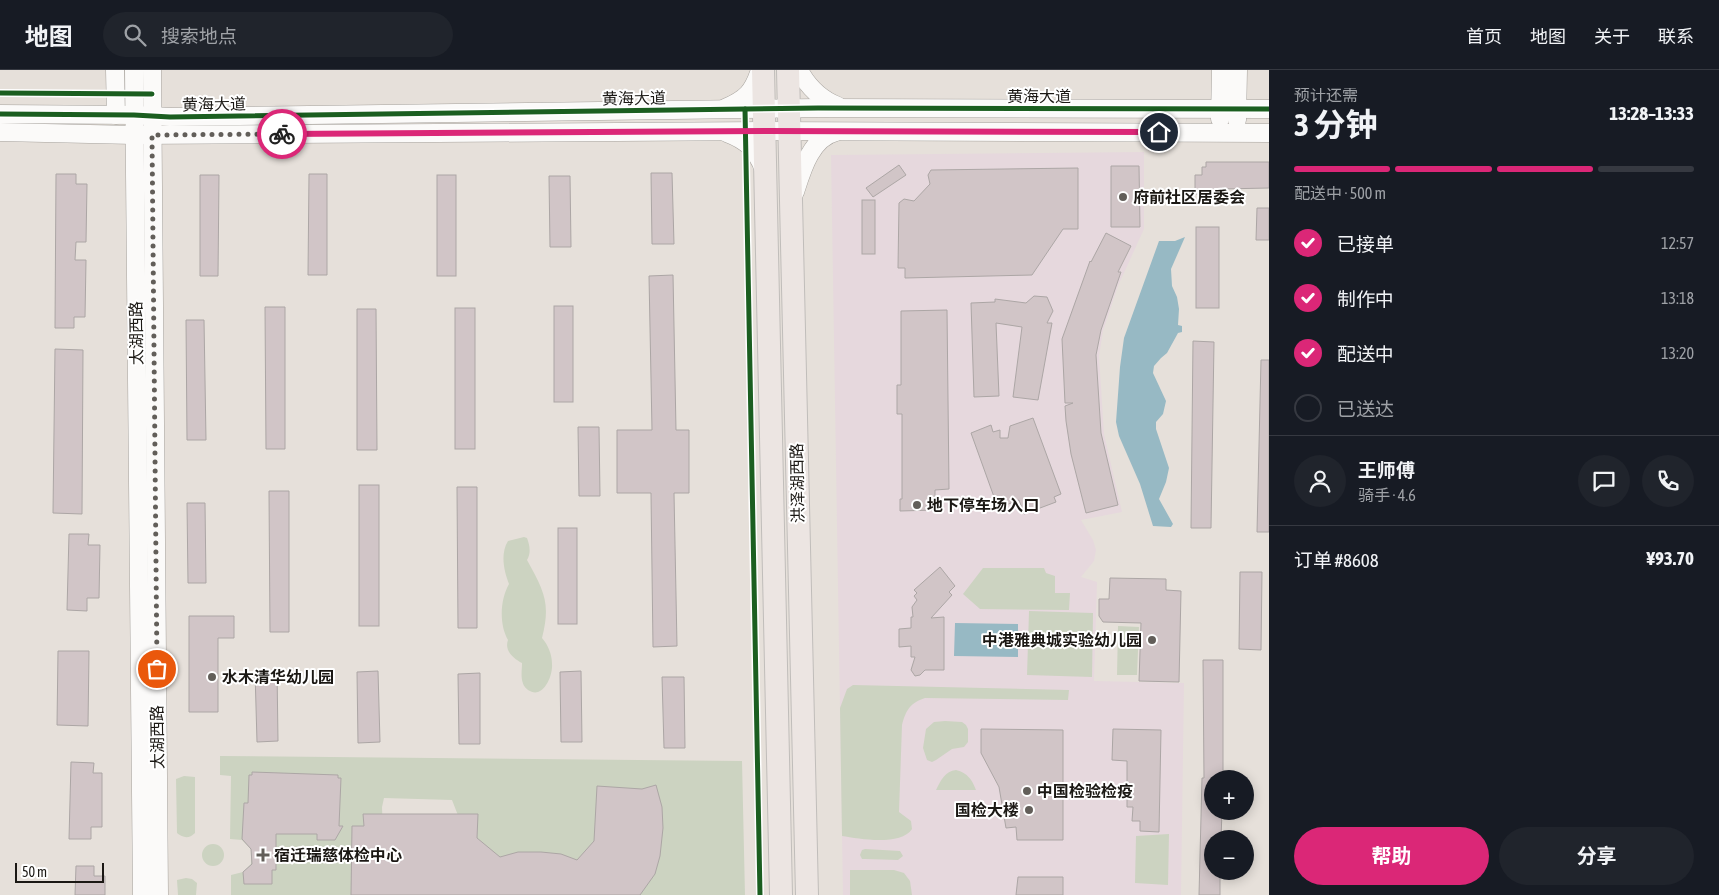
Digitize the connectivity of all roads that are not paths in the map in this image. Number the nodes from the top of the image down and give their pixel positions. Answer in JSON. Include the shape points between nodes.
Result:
{"nodes":[{"id":1,"x":115,"y":70,"type":"edge"},
{"id":2,"x":134,"y":70,"type":"edge"},
{"id":3,"x":152,"y":70,"type":"edge"},
{"id":4,"x":762,"y":70,"type":"edge"},
{"id":5,"x":788,"y":70,"type":"edge"},
{"id":6,"x":799,"y":70,"type":"edge"},
{"id":7,"x":1221,"y":70,"type":"edge"},
{"id":8,"x":1238,"y":70,"type":"edge"},
{"id":9,"x":843,"y":108,"type":"junction"},
{"id":10,"x":788,"y":109,"type":"junction"},
{"id":11,"x":1229,"y":109,"type":"junction"},
{"id":12,"x":1269,"y":109,"type":"edge"},
{"id":13,"x":721,"y":110,"type":"junction"},
{"id":14,"x":0,"y":114,"type":"edge"},
{"id":15,"x":116,"y":115,"type":"junction"},
{"id":16,"x":134,"y":115,"type":"junction"},
{"id":17,"x":152,"y":116,"type":"junction"},
{"id":18,"x":764,"y":120,"type":"junction"},
{"id":19,"x":722,"y":131,"type":"junction"},
{"id":20,"x":789,"y":131,"type":"junction"},
{"id":21,"x":0,"y":132,"type":"edge"},
{"id":22,"x":838,"y":132,"type":"junction"},
{"id":23,"x":1228,"y":133,"type":"junction"},
{"id":24,"x":1269,"y":133,"type":"edge"},
{"id":25,"x":143,"y":135,"type":"junction"},
{"id":26,"x":765,"y":170,"type":"junction"},
{"id":27,"x":791,"y":209,"type":"junction"},
{"id":28,"x":766,"y":217,"type":"junction"},
{"id":29,"x":142,"y":895,"type":"edge"},
{"id":30,"x":159,"y":895,"type":"edge"},
{"id":31,"x":781,"y":895,"type":"edge"},
{"id":32,"x":807,"y":895,"type":"edge"}],
"edges":[{"from":1,"to":15,"type":"street"},
{"from":2,"to":16,"type":"street","name":"太湖西路"},
{"from":3,"to":17,"type":"street","name":"太湖西路"},
{"from":4,"to":13,"type":"street","via":[[752,90]]},
{"from":4,"to":18,"type":"main road","name":"洪泽湖西路"},
{"from":5,"to":10,"type":"main road","name":"洪泽湖西路"},
{"from":6,"to":9,"type":"street","via":[[818,95]]},
{"from":7,"to":11,"type":"street"},
{"from":8,"to":11,"type":"street"},
{"from":9,"to":10,"type":"street","name":"黄海大道"},
{"from":9,"to":11,"type":"street","name":"黄海大道"},
{"from":10,"to":18,"type":"street","name":"黄海大道"},
{"from":10,"to":20,"type":"main road","name":"洪泽湖西路"},
{"from":11,"to":12,"type":"street","name":"黄海大道"},
{"from":11,"to":23,"type":"street"},
{"from":13,"to":17,"type":"street","name":"黄海大道"},
{"from":13,"to":18,"type":"street","name":"黄海大道"},
{"from":14,"to":15,"type":"street","name":"黄海大道"},
{"from":15,"to":16,"type":"street","name":"黄海大道"},
{"from":16,"to":17,"type":"street","name":"黄海大道"},
{"from":16,"to":25,"type":"street","name":"太湖西路"},
{"from":17,"to":25,"type":"street","name":"太湖西路"},
{"from":18,"to":19,"type":"street","name":"黄海大道"},
{"from":18,"to":20,"type":"street","name":"黄海大道"},
{"from":18,"to":26,"type":"main road","name":"洪泽湖西路"},
{"from":19,"to":25,"type":"street","name":"黄海大道"},
{"from":19,"to":26,"type":"street","via":[[745,141]]},
{"from":20,"to":22,"type":"street","name":"黄海大道"},
{"from":20,"to":27,"type":"main road","name":"洪泽湖西路"},
{"from":21,"to":25,"type":"street","name":"黄海大道"},
{"from":22,"to":23,"type":"street","name":"黄海大道"},
{"from":22,"to":27,"type":"street","via":[[820,140],[809,155]]},
{"from":23,"to":24,"type":"street","name":"黄海大道"},
{"from":25,"to":29,"type":"street","name":"太湖西路"},
{"from":25,"to":30,"type":"street","name":"太湖西路"},
{"from":26,"to":28,"type":"main road","name":"洪泽湖西路"},
{"from":27,"to":28,"type":"main road","via":[[777,209]]},
{"from":27,"to":32,"type":"main road","name":"洪泽湖西路"},
{"from":28,"to":31,"type":"main road","name":"洪泽湖西路"}]}
